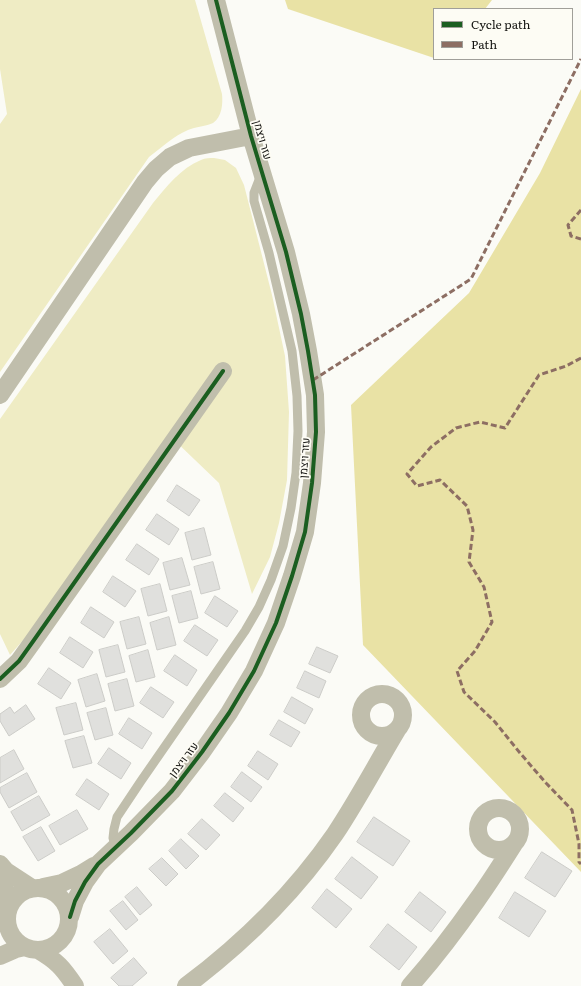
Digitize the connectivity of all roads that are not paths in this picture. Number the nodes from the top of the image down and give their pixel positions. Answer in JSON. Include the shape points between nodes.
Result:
{"nodes":[{"id":1,"x":216,"y":0,"type":"edge"},
{"id":2,"x":251,"y":136,"type":"junction"},
{"id":3,"x":262,"y":174,"type":"junction"},
{"id":4,"x":223,"y":371,"type":"dead end"},
{"id":5,"x":0,"y":395,"type":"edge"},
{"id":6,"x":0,"y":679,"type":"edge"},
{"id":7,"x":397,"y":730,"type":"junction"},
{"id":8,"x":374,"y":735,"type":"junction"},
{"id":9,"x":378,"y":762,"type":"junction"},
{"id":10,"x":514,"y":844,"type":"junction"},
{"id":11,"x":486,"y":846,"type":"junction"},
{"id":12,"x":116,"y":848,"type":"junction"},
{"id":13,"x":0,"y":864,"type":"edge"},
{"id":14,"x":98,"y":864,"type":"junction"},
{"id":15,"x":0,"y":872,"type":"edge"},
{"id":16,"x":37,"y":887,"type":"junction"},
{"id":17,"x":483,"y":891,"type":"junction"},
{"id":18,"x":70,"y":917,"type":"junction"},
{"id":19,"x":5,"y":922,"type":"edge"},
{"id":20,"x":64,"y":936,"type":"junction"},
{"id":21,"x":32,"y":949,"type":"junction"},
{"id":22,"x":0,"y":956,"type":"edge"},
{"id":23,"x":74,"y":985,"type":"edge"},
{"id":24,"x":186,"y":986,"type":"edge"},
{"id":25,"x":410,"y":986,"type":"edge"}],
"edges":[{"from":1,"to":2,"type":"street","name":"עזר ויצמן"},
{"from":2,"to":3,"type":"street","name":"עזר ויצמן"},
{"from":2,"to":5,"type":"street","via":[[189,148],[170,157],[156,169]]},
{"from":3,"to":12,"type":"lane","via":[[254,193],[254,201],[292,351],[297,396],[298,431],[292,508],[283,546],[259,607],[117,817],[113,838]]},
{"from":3,"to":12,"type":"street","name":"עזר ויצמן","via":[[286,252],[301,314],[315,395],[316,439],[305,532],[276,623],[254,671],[229,713],[172,791]]},
{"from":4,"to":6,"type":"street","via":[[19,661]]},
{"from":7,"to":8,"type":"street","via":[[386,736]]},
{"from":7,"to":8,"type":"street","via":[[403,718],[401,706],[393,697],[376,695],[363,705],[360,717],[364,728]]},
{"from":7,"to":9,"type":"street"},
{"from":8,"to":9,"type":"street"},
{"from":9,"to":24,"type":"street","via":[[334,835],[292,889],[234,947]]},
{"from":10,"to":11,"type":"street","via":[[497,851]]},
{"from":10,"to":11,"type":"street","via":[[520,832],[518,820],[510,811],[499,808],[483,815],[478,825],[478,836]]},
{"from":10,"to":17,"type":"street"},
{"from":11,"to":17,"type":"street","via":[[491,860]]},
{"from":12,"to":14,"type":"street","name":"עזר ויצמן"},
{"from":13,"to":16,"type":"street","via":[[6,871]]},
{"from":14,"to":16,"type":"street","via":[[62,883]]},
{"from":14,"to":18,"type":"street","via":[[85,882]]},
{"from":15,"to":19,"type":"street","via":[[3,881]]},
{"from":16,"to":18,"type":"street","via":[[53,890],[62,897]]},
{"from":16,"to":19,"type":"street","via":[[22,892],[14,899]]},
{"from":17,"to":25,"type":"street"},
{"from":18,"to":20,"type":"street","via":[[69,927]]},
{"from":19,"to":21,"type":"street","via":[[12,937],[19,944]]},
{"from":20,"to":21,"type":"street","via":[[57,944],[48,948]]},
{"from":20,"to":23,"type":"street","via":[[68,967]]},
{"from":21,"to":22,"type":"street","via":[[16,949]]},
{"from":21,"to":23,"type":"street","via":[[49,956],[59,964]]}]}
